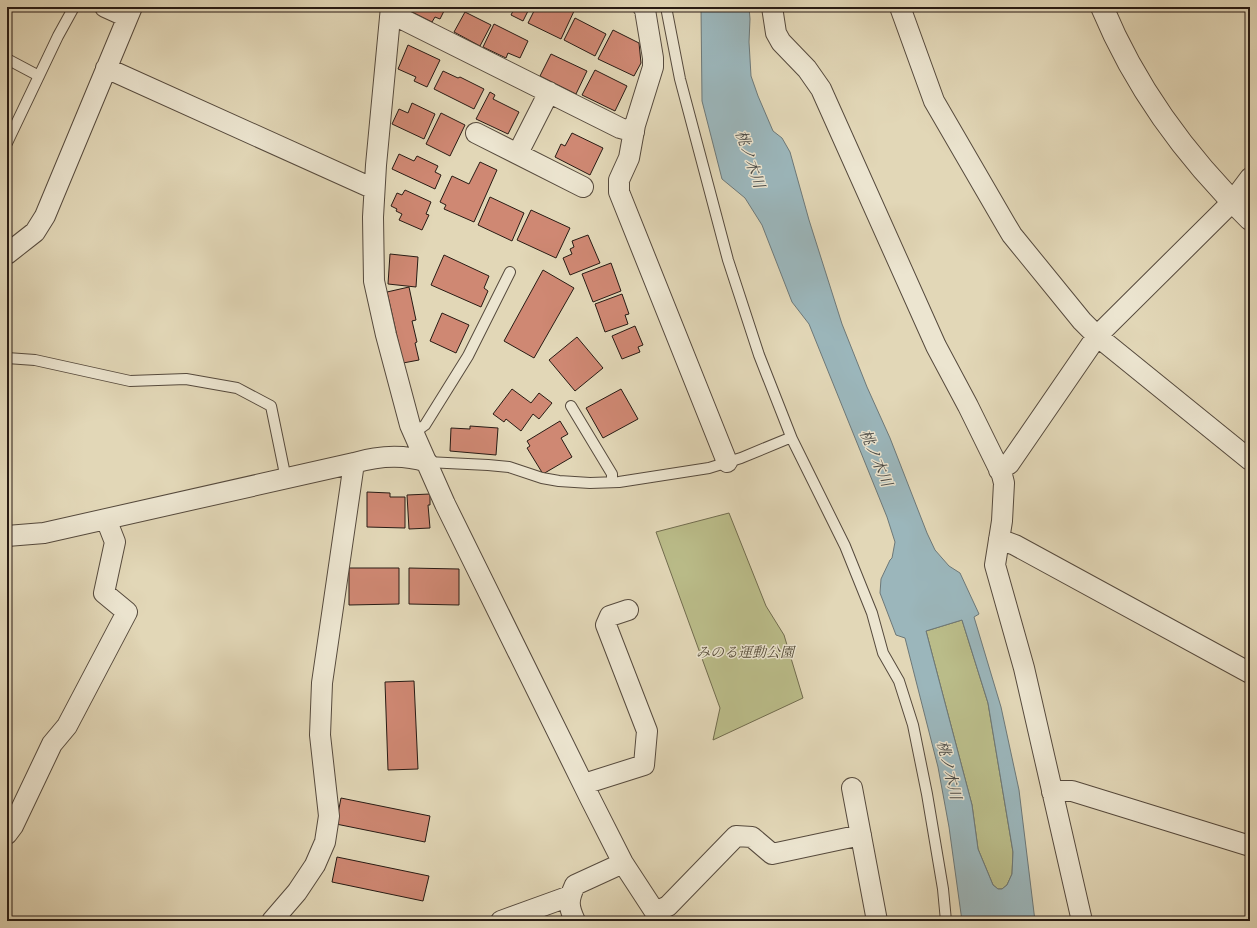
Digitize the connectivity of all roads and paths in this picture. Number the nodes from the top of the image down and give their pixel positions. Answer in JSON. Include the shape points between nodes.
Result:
{"nodes":[{"id":1,"x":74,"y":7,"type":"edge"},
{"id":2,"x":105,"y":7,"type":"edge"},
{"id":3,"x":643,"y":7,"type":"edge"},
{"id":4,"x":666,"y":7,"type":"edge"},
{"id":5,"x":772,"y":7,"type":"edge"},
{"id":6,"x":900,"y":7,"type":"edge"},
{"id":7,"x":1102,"y":7,"type":"edge"},
{"id":8,"x":130,"y":12,"type":"edge"},
{"id":9,"x":390,"y":12,"type":"edge"},
{"id":10,"x":7,"y":60,"type":"edge"},
{"id":11,"x":106,"y":68,"type":"junction"},
{"id":12,"x":39,"y":76,"type":"junction"},
{"id":13,"x":549,"y":92,"type":"junction"},
{"id":14,"x":476,"y":132,"type":"dead end"},
{"id":15,"x":634,"y":132,"type":"junction"},
{"id":16,"x":7,"y":143,"type":"edge"},
{"id":17,"x":518,"y":153,"type":"junction"},
{"id":18,"x":1250,"y":178,"type":"edge"},
{"id":19,"x":583,"y":187,"type":"dead end"},
{"id":20,"x":374,"y":189,"type":"junction"},
{"id":21,"x":1232,"y":202,"type":"junction"},
{"id":22,"x":1250,"y":219,"type":"edge"},
{"id":23,"x":7,"y":254,"type":"edge"},
{"id":24,"x":510,"y":272,"type":"dead end"},
{"id":25,"x":1097,"y":336,"type":"junction"},
{"id":26,"x":7,"y":358,"type":"edge"},
{"id":27,"x":571,"y":406,"type":"dead end"},
{"id":28,"x":414,"y":433,"type":"junction"},
{"id":29,"x":792,"y":439,"type":"junction"},
{"id":30,"x":1250,"y":460,"type":"edge"},
{"id":31,"x":427,"y":462,"type":"junction"},
{"id":32,"x":727,"y":462,"type":"junction"},
{"id":33,"x":354,"y":463,"type":"junction"},
{"id":34,"x":999,"y":470,"type":"junction"},
{"id":35,"x":286,"y":479,"type":"junction"},
{"id":36,"x":612,"y":482,"type":"junction"},
{"id":37,"x":106,"y":519,"type":"junction"},
{"id":38,"x":7,"y":536,"type":"edge"},
{"id":39,"x":999,"y":539,"type":"junction"},
{"id":40,"x":628,"y":610,"type":"dead end"},
{"id":41,"x":1250,"y":673,"type":"edge"},
{"id":42,"x":584,"y":784,"type":"junction"},
{"id":43,"x":852,"y":788,"type":"dead end"},
{"id":44,"x":1052,"y":792,"type":"junction"},
{"id":45,"x":7,"y":834,"type":"edge"},
{"id":46,"x":861,"y":834,"type":"junction"},
{"id":47,"x":1250,"y":846,"type":"edge"},
{"id":48,"x":623,"y":863,"type":"junction"},
{"id":49,"x":570,"y":896,"type":"junction"},
{"id":50,"x":656,"y":917,"type":"edge"},
{"id":51,"x":272,"y":921,"type":"edge"},
{"id":52,"x":501,"y":921,"type":"edge"},
{"id":53,"x":575,"y":921,"type":"edge"},
{"id":54,"x":877,"y":921,"type":"edge"},
{"id":55,"x":946,"y":921,"type":"edge"},
{"id":56,"x":1082,"y":921,"type":"edge"}],
"edges":[{"from":1,"to":12,"type":"lane"},
{"from":2,"to":8,"type":"street"},
{"from":3,"to":15,"type":"street","via":[[653,67]]},
{"from":4,"to":29,"type":"lane","via":[[680,79],[728,260],[759,355]]},
{"from":5,"to":34,"type":"street","via":[[776,33],[781,42],[807,69],[821,89],[936,346]]},
{"from":6,"to":25,"type":"street","via":[[934,101],[1006,225]]},
{"from":7,"to":21,"type":"street","via":[[1150,99],[1192,158]]},
{"from":8,"to":11,"type":"street"},
{"from":9,"to":13,"type":"street"},
{"from":9,"to":20,"type":"street"},
{"from":10,"to":12,"type":"lane"},
{"from":11,"to":20,"type":"street"},
{"from":11,"to":23,"type":"street","via":[[45,216],[36,232]]},
{"from":12,"to":16,"type":"lane"},
{"from":13,"to":15,"type":"street","via":[[620,128]]},
{"from":13,"to":17,"type":"street"},
{"from":14,"to":17,"type":"street"},
{"from":15,"to":32,"type":"street","via":[[629,158],[619,180],[619,192]]},
{"from":17,"to":19,"type":"street"},
{"from":18,"to":21,"type":"street"},
{"from":20,"to":28,"type":"street","via":[[374,281],[386,335]]},
{"from":21,"to":22,"type":"street"},
{"from":21,"to":25,"type":"street"},
{"from":24,"to":28,"type":"lane","via":[[468,356],[425,425]]},
{"from":25,"to":30,"type":"street"},
{"from":25,"to":34,"type":"street","via":[[1012,461]]},
{"from":26,"to":35,"type":"lane","via":[[35,360],[130,381],[186,379],[237,388],[271,406]]},
{"from":27,"to":36,"type":"lane","via":[[612,474]]},
{"from":28,"to":31,"type":"street"},
{"from":29,"to":32,"type":"lane"},
{"from":29,"to":55,"type":"lane","via":[[845,546],[872,613],[883,653],[901,687],[913,725],[927,794]]},
{"from":31,"to":33,"type":"street","via":[[414,458],[391,457]]},
{"from":31,"to":36,"type":"lane","via":[[510,467],[559,481]]},
{"from":31,"to":42,"type":"street","via":[[500,618]]},
{"from":32,"to":36,"type":"lane","via":[[709,468],[646,479]]},
{"from":33,"to":35,"type":"street"},
{"from":33,"to":51,"type":"street","via":[[322,682],[320,734],[329,816],[325,842],[315,865],[297,892]]},
{"from":34,"to":39,"type":"street","via":[[1004,483]]},
{"from":35,"to":37,"type":"street"},
{"from":37,"to":38,"type":"street","via":[[44,533]]},
{"from":37,"to":45,"type":"street","via":[[115,542],[104,592],[127,612],[67,726],[52,744]]},
{"from":39,"to":41,"type":"street","via":[[1015,545]]},
{"from":39,"to":44,"type":"street","via":[[994,565],[1024,668]]},
{"from":40,"to":42,"type":"street","via":[[610,616],[606,625],[647,731],[644,765]]},
{"from":42,"to":48,"type":"street"},
{"from":43,"to":46,"type":"street"},
{"from":44,"to":47,"type":"street","via":[[1072,791]]},
{"from":44,"to":56,"type":"street"},
{"from":46,"to":50,"type":"street","via":[[772,854],[752,838],[736,836]]},
{"from":46,"to":54,"type":"street"},
{"from":48,"to":49,"type":"street","via":[[575,885]]},
{"from":48,"to":50,"type":"street"},
{"from":49,"to":52,"type":"street"},
{"from":49,"to":53,"type":"street","via":[[569,907]]}]}
